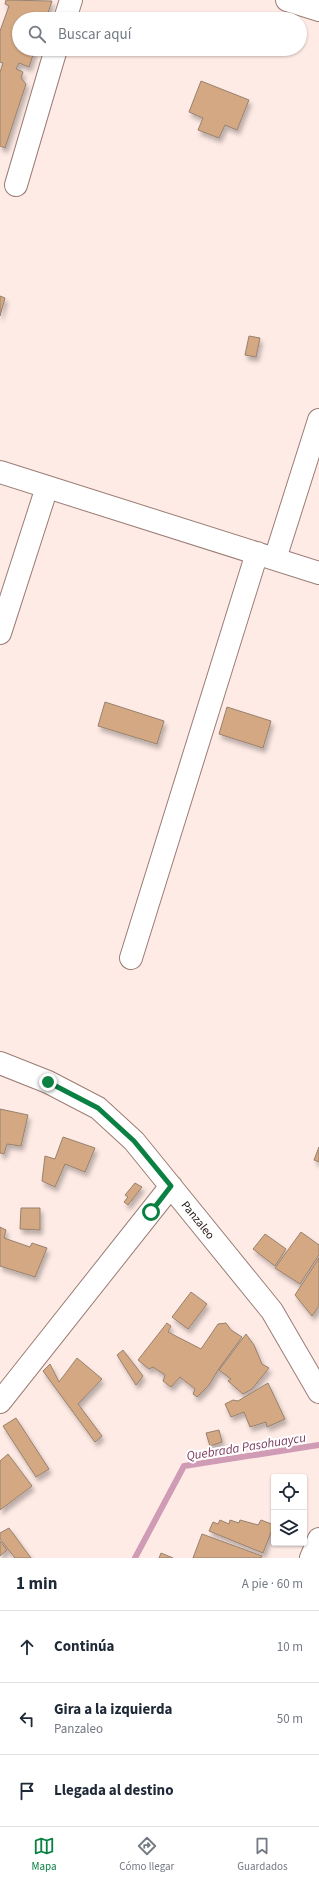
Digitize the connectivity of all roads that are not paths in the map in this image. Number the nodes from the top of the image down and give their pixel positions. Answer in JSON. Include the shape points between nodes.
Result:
{"nodes":[{"id":1,"x":71,"y":0,"type":"edge"},
{"id":2,"x":287,"y":0,"type":"edge"},
{"id":3,"x":319,"y":10,"type":"edge"},
{"id":4,"x":67,"y":12,"type":"edge"},
{"id":5,"x":54,"y":56,"type":"edge"},
{"id":6,"x":16,"y":185,"type":"dead end"},
{"id":7,"x":319,"y":420,"type":"edge"},
{"id":8,"x":0,"y":472,"type":"edge"},
{"id":9,"x":47,"y":487,"type":"junction"},
{"id":10,"x":266,"y":556,"type":"junction"},
{"id":11,"x":319,"y":573,"type":"edge"},
{"id":12,"x":0,"y":633,"type":"edge"},
{"id":13,"x":131,"y":958,"type":"dead end"},
{"id":14,"x":0,"y":1063,"type":"edge"},
{"id":15,"x":171,"y":1186,"type":"junction"},
{"id":16,"x":319,"y":1392,"type":"edge"},
{"id":17,"x":0,"y":1402,"type":"edge"},
{"id":18,"x":319,"y":1539,"type":"edge"},
{"id":19,"x":311,"y":1558,"type":"edge"}],
"edges":[{"from":1,"to":4,"type":"street"},
{"from":2,"to":3,"type":"street"},
{"from":5,"to":6,"type":"street"},
{"from":7,"to":10,"type":"street"},
{"from":8,"to":9,"type":"street"},
{"from":9,"to":10,"type":"street"},
{"from":9,"to":12,"type":"street"},
{"from":10,"to":11,"type":"street"},
{"from":10,"to":13,"type":"street"},
{"from":14,"to":15,"type":"street","name":"Panzaleo","via":[[48,1082],[98,1108],[134,1141]]},
{"from":15,"to":16,"type":"street","name":"Panzaleo","via":[[272,1311]]},
{"from":15,"to":17,"type":"street"},
{"from":18,"to":19,"type":"street"}]}
